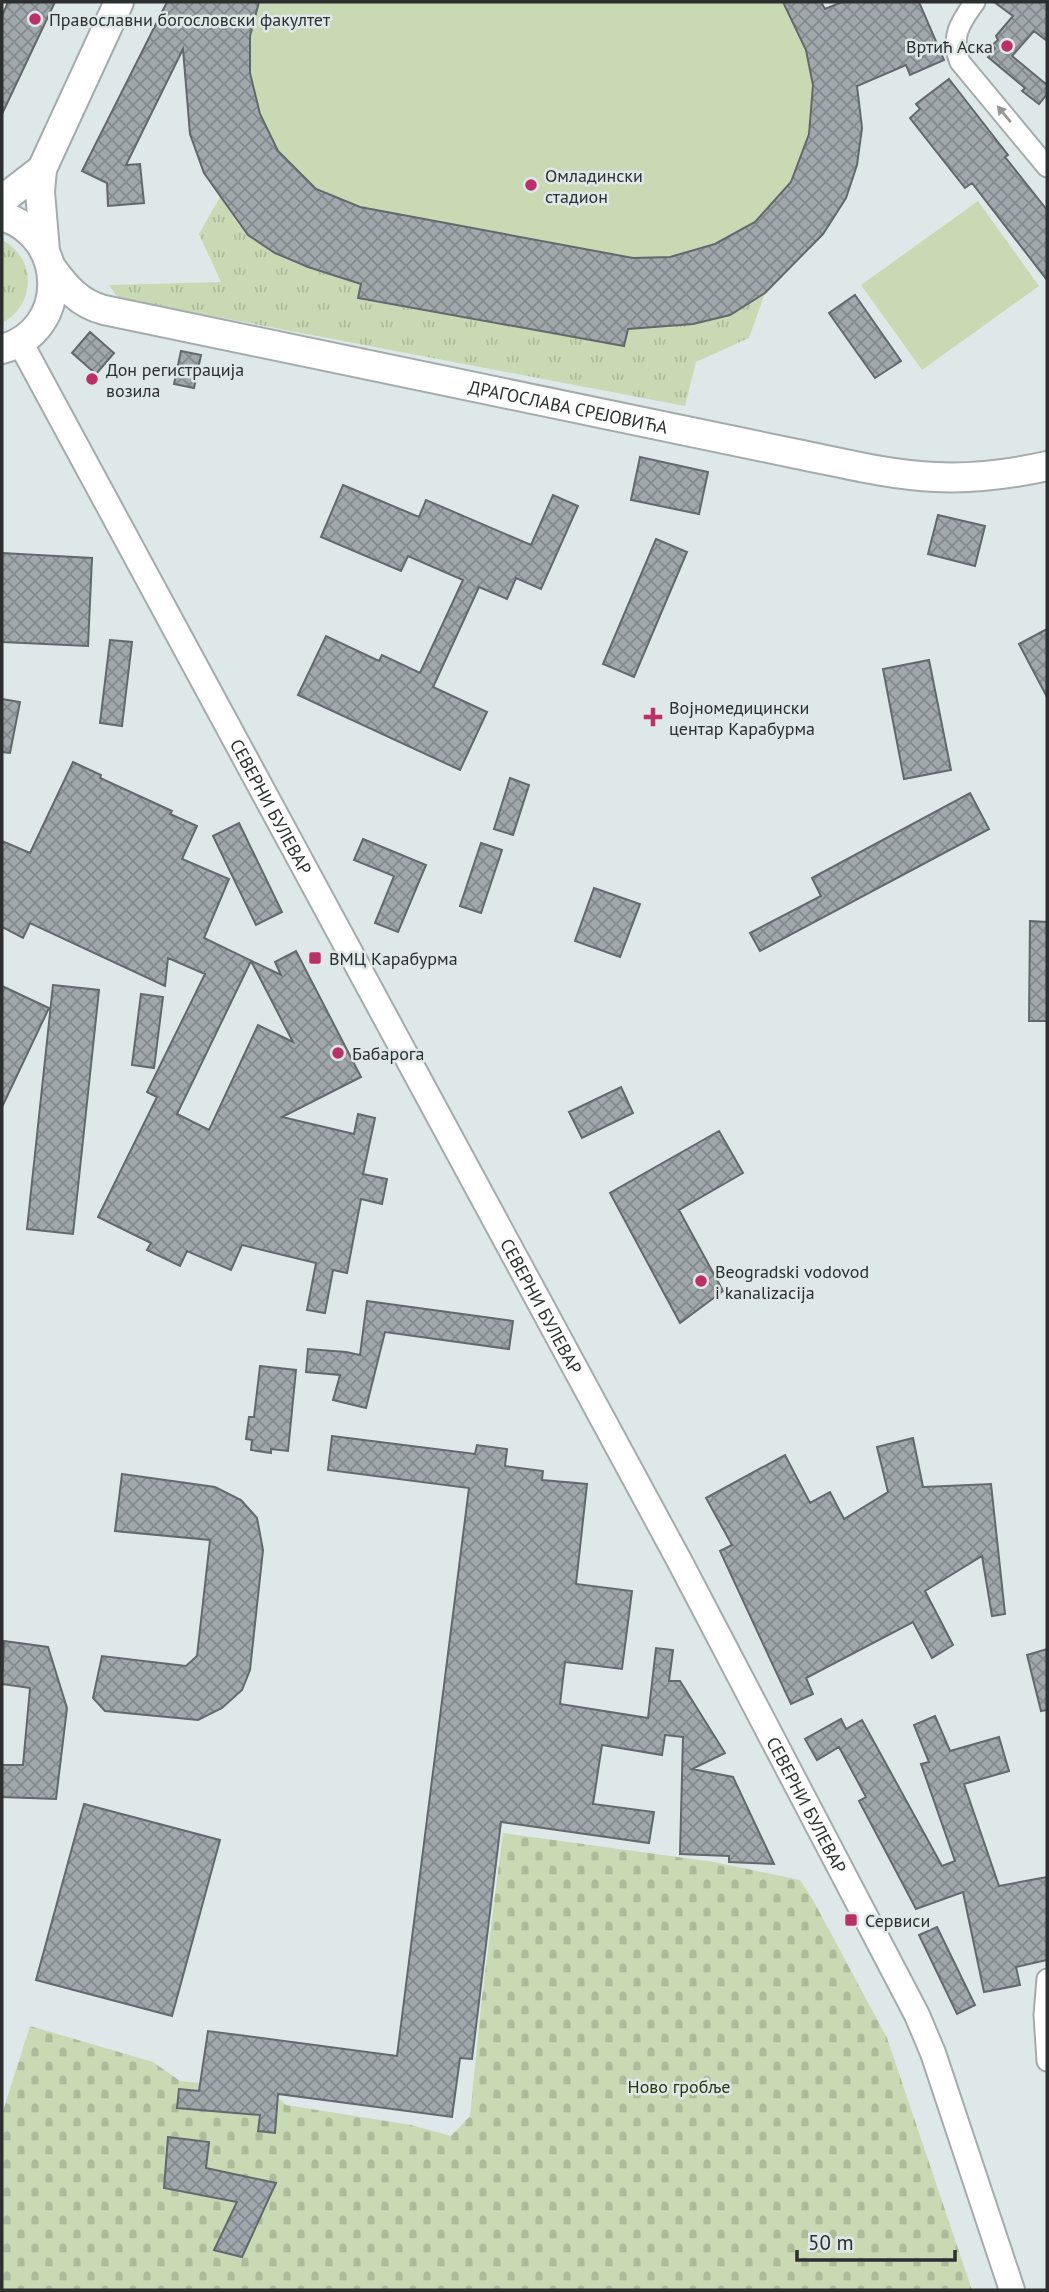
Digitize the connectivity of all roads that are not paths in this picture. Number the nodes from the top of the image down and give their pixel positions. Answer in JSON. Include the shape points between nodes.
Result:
{"nodes":[{"id":1,"x":119,"y":2,"type":"edge"},
{"id":2,"x":975,"y":2,"type":"edge"},
{"id":3,"x":1047,"y":167,"type":"edge"},
{"id":4,"x":41,"y":169,"type":"junction"},
{"id":5,"x":2,"y":200,"type":"edge"},
{"id":6,"x":2,"y":216,"type":"edge"},
{"id":7,"x":48,"y":258,"type":"junction"},
{"id":8,"x":92,"y":307,"type":"junction"},
{"id":9,"x":41,"y":321,"type":"junction"},
{"id":10,"x":11,"y":345,"type":"edge"},
{"id":11,"x":1047,"y":466,"type":"edge"},
{"id":12,"x":1047,"y":1979,"type":"edge"},
{"id":13,"x":1047,"y":2061,"type":"edge"},
{"id":14,"x":1012,"y":2290,"type":"edge"}],
"edges":[{"from":1,"to":4,"type":"main road"},
{"from":3,"to":2,"type":"street","one_way":true,"via":[[960,62],[957,29]]},
{"from":4,"to":5,"type":"main road"},
{"from":4,"to":7,"type":"main road"},
{"from":6,"to":7,"type":"main road","name":"ДРАГОСЛАВА СРЕЈОВИЋА","via":[[26,228]]},
{"from":7,"to":8,"type":"main road","name":"ДРАГОСЛАВА СРЕЈОВИЋА","via":[[70,291]]},
{"from":7,"to":9,"type":"main road","via":[[51,295]]},
{"from":8,"to":9,"type":"main road","name":"ДРАГОСЛАВА СРЕЈОВИЋА"},
{"from":8,"to":11,"type":"main road","name":"ДРАГОСЛАВА СРЕЈОВИЋА","via":[[893,472],[953,478]]},
{"from":9,"to":10,"type":"main road"},
{"from":10,"to":14,"type":"street","name":"СЕВЕРНИ БУЛЕВАР","via":[[674,1549],[917,2015]]},
{"from":12,"to":13,"type":"street"}]}
